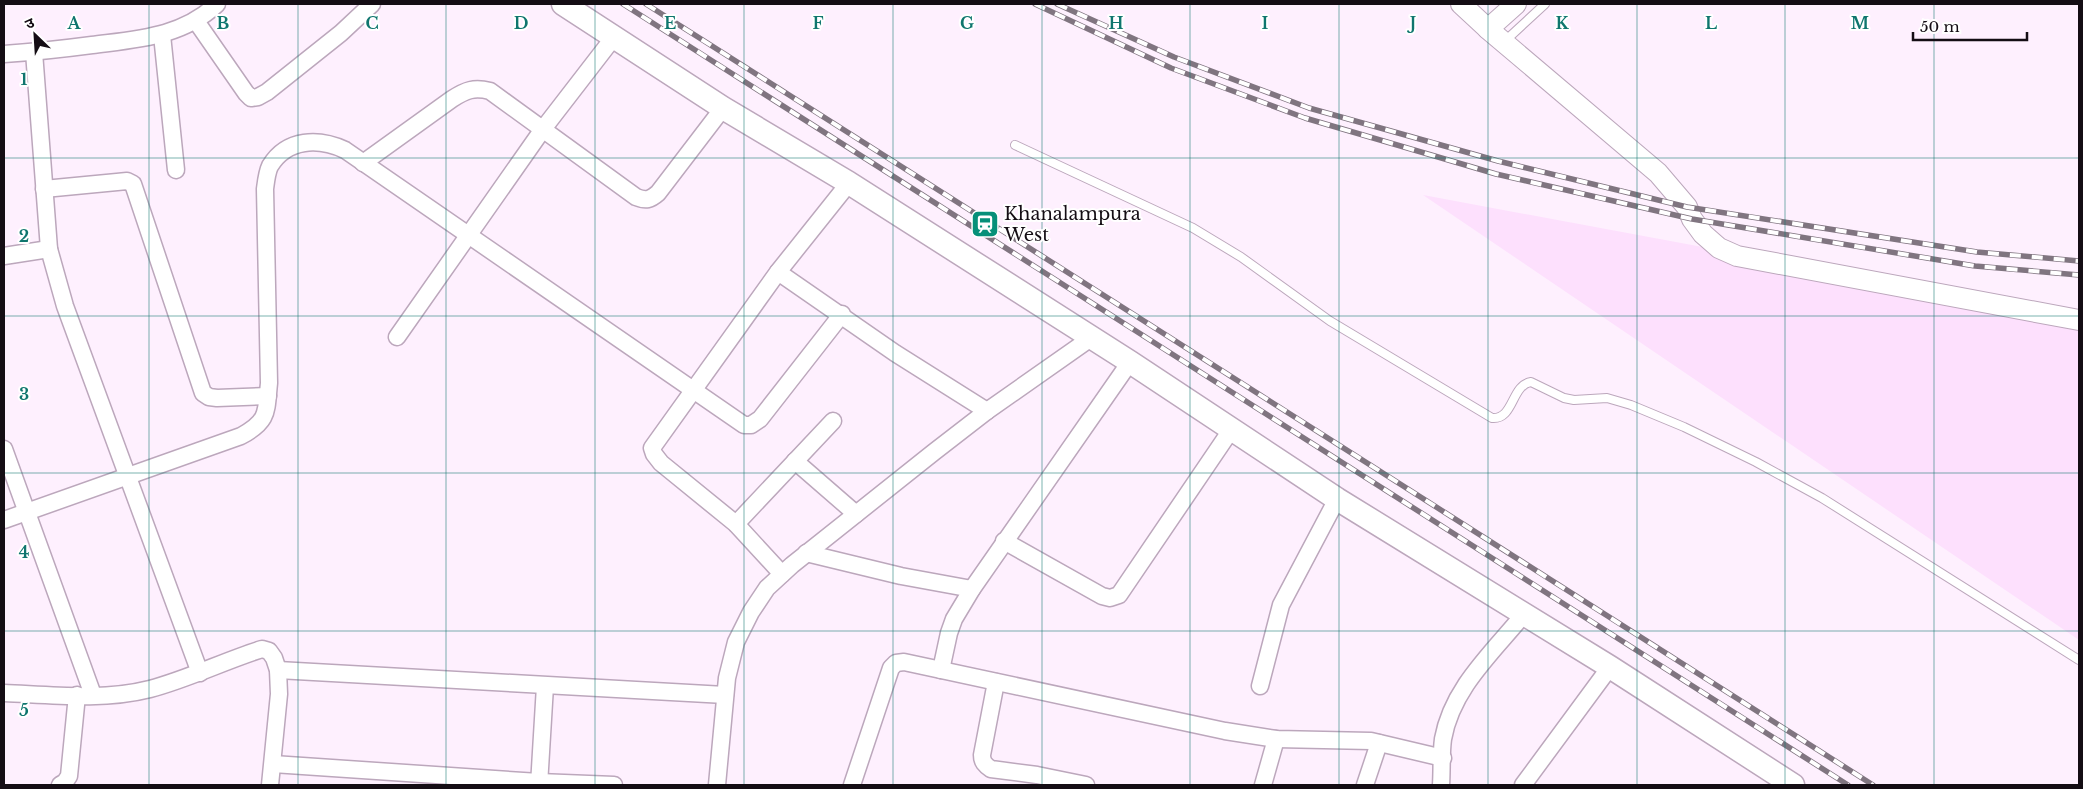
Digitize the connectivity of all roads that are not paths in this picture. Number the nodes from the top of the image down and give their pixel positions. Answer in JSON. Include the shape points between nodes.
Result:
{"nodes":[{"id":1,"x":217,"y":4,"type":"edge"},
{"id":2,"x":372,"y":4,"type":"edge"},
{"id":3,"x":563,"y":4,"type":"edge"},
{"id":4,"x":1461,"y":4,"type":"edge"},
{"id":5,"x":1516,"y":4,"type":"edge"},
{"id":6,"x":1545,"y":4,"type":"edge"},
{"id":7,"x":196,"y":21,"type":"junction"},
{"id":8,"x":1488,"y":29,"type":"junction"},
{"id":9,"x":162,"y":35,"type":"junction"},
{"id":10,"x":614,"y":37,"type":"junction"},
{"id":11,"x":1504,"y":42,"type":"junction"},
{"id":12,"x":34,"y":52,"type":"junction"},
{"id":13,"x":4,"y":54,"type":"edge"},
{"id":14,"x":723,"y":108,"type":"junction"},
{"id":15,"x":544,"y":129,"type":"junction"},
{"id":16,"x":1014,"y":145,"type":"dead end"},
{"id":17,"x":363,"y":163,"type":"junction"},
{"id":18,"x":176,"y":170,"type":"dead end"},
{"id":19,"x":849,"y":183,"type":"junction"},
{"id":20,"x":44,"y":189,"type":"junction"},
{"id":21,"x":468,"y":237,"type":"junction"},
{"id":22,"x":49,"y":249,"type":"junction"},
{"id":23,"x":4,"y":256,"type":"edge"},
{"id":24,"x":778,"y":272,"type":"junction"},
{"id":25,"x":842,"y":314,"type":"junction"},
{"id":26,"x":2079,"y":320,"type":"edge"},
{"id":27,"x":397,"y":337,"type":"dead end"},
{"id":28,"x":1091,"y":338,"type":"junction"},
{"id":29,"x":1130,"y":362,"type":"junction"},
{"id":30,"x":692,"y":390,"type":"junction"},
{"id":31,"x":268,"y":396,"type":"junction"},
{"id":32,"x":987,"y":411,"type":"junction"},
{"id":33,"x":834,"y":421,"type":"dead end"},
{"id":34,"x":1231,"y":430,"type":"junction"},
{"id":35,"x":4,"y":449,"type":"edge"},
{"id":36,"x":795,"y":462,"type":"junction"},
{"id":37,"x":129,"y":476,"type":"junction"},
{"id":38,"x":1338,"y":499,"type":"junction"},
{"id":39,"x":25,"y":512,"type":"junction"},
{"id":40,"x":856,"y":514,"type":"junction"},
{"id":41,"x":4,"y":520,"type":"edge"},
{"id":42,"x":736,"y":524,"type":"junction"},
{"id":43,"x":1004,"y":542,"type":"junction"},
{"id":44,"x":806,"y":553,"type":"junction"},
{"id":45,"x":782,"y":574,"type":"junction"},
{"id":46,"x":972,"y":589,"type":"junction"},
{"id":47,"x":1524,"y":614,"type":"junction"},
{"id":48,"x":2079,"y":660,"type":"edge"},
{"id":49,"x":1610,"y":667,"type":"junction"},
{"id":50,"x":278,"y":670,"type":"junction"},
{"id":51,"x":941,"y":670,"type":"junction"},
{"id":52,"x":200,"y":673,"type":"junction"},
{"id":53,"x":996,"y":682,"type":"junction"},
{"id":54,"x":546,"y":686,"type":"junction"},
{"id":55,"x":1260,"y":686,"type":"dead end"},
{"id":56,"x":4,"y":694,"type":"edge"},
{"id":57,"x":85,"y":695,"type":"junction"},
{"id":58,"x":726,"y":695,"type":"junction"},
{"id":59,"x":1276,"y":739,"type":"junction"},
{"id":60,"x":1379,"y":743,"type":"junction"},
{"id":61,"x":1443,"y":758,"type":"junction"},
{"id":62,"x":273,"y":764,"type":"junction"},
{"id":63,"x":539,"y":784,"type":"edge"},
{"id":64,"x":60,"y":785,"type":"edge"},
{"id":65,"x":270,"y":785,"type":"edge"},
{"id":66,"x":614,"y":785,"type":"edge"},
{"id":67,"x":717,"y":785,"type":"edge"},
{"id":68,"x":852,"y":785,"type":"edge"},
{"id":69,"x":1086,"y":785,"type":"edge"},
{"id":70,"x":1264,"y":785,"type":"edge"},
{"id":71,"x":1365,"y":785,"type":"edge"},
{"id":72,"x":1441,"y":785,"type":"edge"},
{"id":73,"x":1523,"y":785,"type":"edge"},
{"id":74,"x":1792,"y":785,"type":"edge"}],
"edges":[{"from":1,"to":7,"type":"street"},
{"from":2,"to":7,"type":"street","via":[[341,34],[267,92],[251,98]]},
{"from":3,"to":10,"type":"main road"},
{"from":4,"to":8,"type":"street"},
{"from":5,"to":8,"type":"street"},
{"from":6,"to":11,"type":"lane"},
{"from":7,"to":9,"type":"street"},
{"from":8,"to":11,"type":"street"},
{"from":9,"to":12,"type":"street"},
{"from":9,"to":18,"type":"street"},
{"from":10,"to":14,"type":"main road"},
{"from":10,"to":15,"type":"street"},
{"from":11,"to":26,"type":"street","via":[[1658,174],[1687,207],[1703,234],[1718,248],[1737,256]]},
{"from":12,"to":13,"type":"street"},
{"from":12,"to":20,"type":"street"},
{"from":14,"to":15,"type":"street","via":[[658,193],[644,200]]},
{"from":14,"to":19,"type":"main road"},
{"from":15,"to":17,"type":"street","via":[[490,91],[466,90]]},
{"from":15,"to":21,"type":"street"},
{"from":16,"to":48,"type":"lane","via":[[1193,228],[1241,257],[1330,321],[1492,418],[1504,415],[1521,386],[1531,382],[1564,398],[1607,398],[1640,408],[1756,462],[1822,498]]},
{"from":17,"to":21,"type":"street"},
{"from":17,"to":31,"type":"street","via":[[332,144],[317,141],[286,148],[269,168],[264,189]]},
{"from":19,"to":24,"type":"street"},
{"from":19,"to":28,"type":"main road"},
{"from":20,"to":22,"type":"street"},
{"from":20,"to":31,"type":"street","via":[[126,181],[133,184],[203,393],[217,398]]},
{"from":21,"to":27,"type":"street"},
{"from":21,"to":30,"type":"street"},
{"from":22,"to":23,"type":"street"},
{"from":22,"to":37,"type":"street","via":[[65,306]]},
{"from":24,"to":25,"type":"street"},
{"from":24,"to":30,"type":"street"},
{"from":25,"to":30,"type":"street","via":[[760,419],[751,425],[735,420]]},
{"from":25,"to":32,"type":"street","via":[[895,353]]},
{"from":28,"to":29,"type":"main road"},
{"from":28,"to":32,"type":"street"},
{"from":29,"to":34,"type":"main road"},
{"from":29,"to":43,"type":"street"},
{"from":30,"to":42,"type":"street","via":[[652,448],[661,463]]},
{"from":31,"to":37,"type":"street","via":[[261,423],[252,430]]},
{"from":32,"to":40,"type":"street"},
{"from":33,"to":36,"type":"street"},
{"from":34,"to":38,"type":"main road"},
{"from":34,"to":43,"type":"street","via":[[1119,595],[1102,596]]},
{"from":35,"to":39,"type":"street"},
{"from":36,"to":40,"type":"street"},
{"from":36,"to":42,"type":"street"},
{"from":37,"to":39,"type":"street"},
{"from":37,"to":52,"type":"street"},
{"from":38,"to":47,"type":"main road"},
{"from":38,"to":55,"type":"street","via":[[1281,605]]},
{"from":39,"to":41,"type":"street"},
{"from":39,"to":57,"type":"street"},
{"from":40,"to":44,"type":"street"},
{"from":42,"to":45,"type":"street"},
{"from":43,"to":46,"type":"street"},
{"from":44,"to":45,"type":"street"},
{"from":44,"to":46,"type":"street"},
{"from":45,"to":58,"type":"street","via":[[751,612],[736,642]]},
{"from":46,"to":51,"type":"street","via":[[954,619]]},
{"from":47,"to":49,"type":"main road"},
{"from":47,"to":61,"type":"street","via":[[1464,686],[1443,739]]},
{"from":49,"to":73,"type":"street"},
{"from":49,"to":74,"type":"main road"},
{"from":50,"to":52,"type":"street","via":[[274,658],[262,650]]},
{"from":50,"to":54,"type":"street"},
{"from":50,"to":62,"type":"street"},
{"from":51,"to":53,"type":"street"},
{"from":51,"to":68,"type":"street","via":[[904,662],[891,668]]},
{"from":52,"to":57,"type":"street","via":[[149,689]]},
{"from":53,"to":59,"type":"street","via":[[1225,732]]},
{"from":53,"to":69,"type":"street","via":[[982,755],[985,765],[990,769]]},
{"from":54,"to":58,"type":"street"},
{"from":54,"to":63,"type":"street"},
{"from":56,"to":57,"type":"street"},
{"from":57,"to":64,"type":"street","via":[[69,776]]},
{"from":58,"to":67,"type":"street"},
{"from":59,"to":60,"type":"street"},
{"from":59,"to":70,"type":"street"},
{"from":60,"to":61,"type":"street"},
{"from":60,"to":71,"type":"street"},
{"from":61,"to":72,"type":"street"},
{"from":62,"to":63,"type":"street"},
{"from":62,"to":65,"type":"street"},
{"from":63,"to":66,"type":"street"}]}
